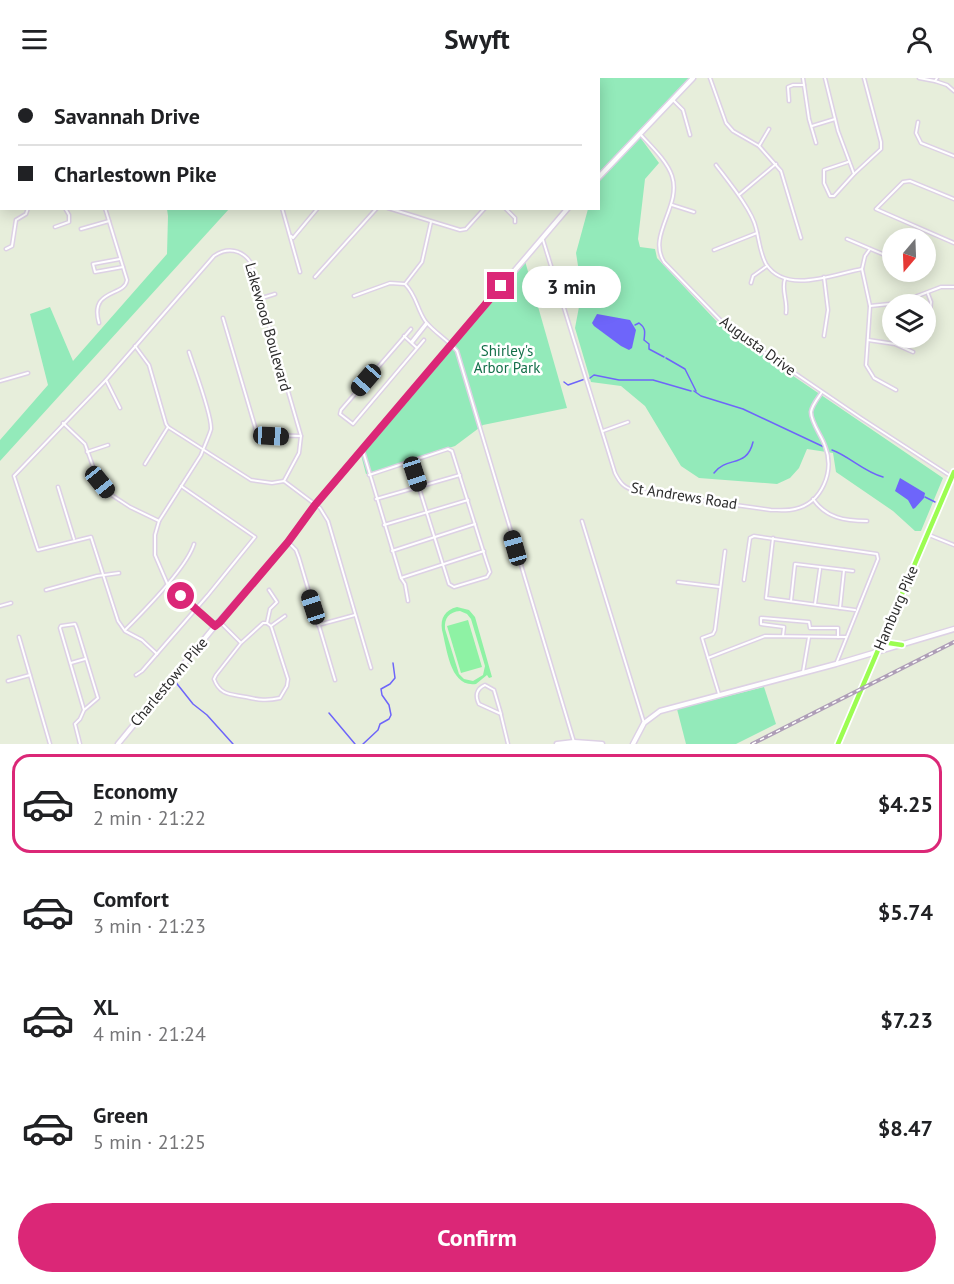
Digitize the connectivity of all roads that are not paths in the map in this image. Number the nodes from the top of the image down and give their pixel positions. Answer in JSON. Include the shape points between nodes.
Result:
{"nodes":[{"id":1,"x":693,"y":78,"type":"edge"},
{"id":2,"x":710,"y":78,"type":"edge"},
{"id":3,"x":803,"y":78,"type":"edge"},
{"id":4,"x":825,"y":78,"type":"edge"},
{"id":5,"x":864,"y":78,"type":"edge"},
{"id":6,"x":919,"y":78,"type":"edge"},
{"id":7,"x":936,"y":80,"type":"edge"},
{"id":8,"x":804,"y":85,"type":"junction"},
{"id":9,"x":954,"y":91,"type":"edge"},
{"id":10,"x":672,"y":99,"type":"junction"},
{"id":11,"x":789,"y":101,"type":"dead end"},
{"id":12,"x":835,"y":119,"type":"junction"},
{"id":13,"x":918,"y":122,"type":"dead end"},
{"id":14,"x":812,"y":126,"type":"junction"},
{"id":15,"x":769,"y":129,"type":"dead end"},
{"id":16,"x":640,"y":134,"type":"junction"},
{"id":17,"x":690,"y":135,"type":"dead end"},
{"id":18,"x":816,"y":143,"type":"dead end"},
{"id":19,"x":759,"y":146,"type":"junction"},
{"id":20,"x":954,"y":155,"type":"edge"},
{"id":21,"x":848,"y":162,"type":"junction"},
{"id":22,"x":776,"y":164,"type":"junction"},
{"id":23,"x":716,"y":165,"type":"dead end"},
{"id":24,"x":854,"y":174,"type":"junction"},
{"id":25,"x":600,"y":176,"type":"edge"},
{"id":26,"x":739,"y":196,"type":"junction"},
{"id":27,"x":954,"y":200,"type":"edge"},
{"id":28,"x":672,"y":205,"type":"junction"},
{"id":29,"x":27,"y":210,"type":"edge"},
{"id":30,"x":66,"y":210,"type":"edge"},
{"id":31,"x":106,"y":210,"type":"edge"},
{"id":32,"x":283,"y":210,"type":"edge"},
{"id":33,"x":316,"y":210,"type":"edge"},
{"id":34,"x":375,"y":210,"type":"edge"},
{"id":35,"x":394,"y":210,"type":"edge"},
{"id":36,"x":483,"y":210,"type":"edge"},
{"id":37,"x":507,"y":210,"type":"edge"},
{"id":38,"x":566,"y":210,"type":"edge"},
{"id":39,"x":694,"y":212,"type":"dead end"},
{"id":40,"x":109,"y":222,"type":"junction"},
{"id":41,"x":431,"y":222,"type":"junction"},
{"id":42,"x":515,"y":222,"type":"dead end"},
{"id":43,"x":55,"y":227,"type":"dead end"},
{"id":44,"x":81,"y":229,"type":"dead end"},
{"id":45,"x":757,"y":233,"type":"junction"},
{"id":46,"x":291,"y":236,"type":"junction"},
{"id":47,"x":542,"y":238,"type":"junction"},
{"id":48,"x":801,"y":238,"type":"dead end"},
{"id":49,"x":847,"y":239,"type":"dead end"},
{"id":50,"x":954,"y":243,"type":"edge"},
{"id":51,"x":6,"y":249,"type":"dead end"},
{"id":52,"x":714,"y":249,"type":"dead end"},
{"id":53,"x":870,"y":249,"type":"junction"},
{"id":54,"x":882,"y":254,"type":"edge"},
{"id":55,"x":120,"y":259,"type":"junction"},
{"id":56,"x":768,"y":266,"type":"junction"},
{"id":57,"x":123,"y":267,"type":"junction"},
{"id":58,"x":862,"y":269,"type":"junction"},
{"id":59,"x":300,"y":272,"type":"dead end"},
{"id":60,"x":315,"y":277,"type":"dead end"},
{"id":61,"x":824,"y":277,"type":"junction"},
{"id":62,"x":785,"y":279,"type":"junction"},
{"id":63,"x":751,"y":283,"type":"dead end"},
{"id":64,"x":405,"y":284,"type":"junction"},
{"id":65,"x":954,"y":287,"type":"edge"},
{"id":66,"x":275,"y":294,"type":"dead end"},
{"id":67,"x":928,"y":294,"type":"edge"},
{"id":68,"x":354,"y":296,"type":"dead end"},
{"id":69,"x":262,"y":298,"type":"junction"},
{"id":70,"x":882,"y":305,"type":"edge"},
{"id":71,"x":870,"y":306,"type":"junction"},
{"id":72,"x":786,"y":313,"type":"dead end"},
{"id":73,"x":223,"y":318,"type":"dead end"},
{"id":74,"x":99,"y":323,"type":"dead end"},
{"id":75,"x":427,"y":323,"type":"junction"},
{"id":76,"x":411,"y":329,"type":"dead end"},
{"id":77,"x":404,"y":336,"type":"junction"},
{"id":78,"x":824,"y":336,"type":"dead end"},
{"id":79,"x":424,"y":340,"type":"dead end"},
{"id":80,"x":868,"y":340,"type":"junction"},
{"id":81,"x":412,"y":343,"type":"junction"},
{"id":82,"x":452,"y":345,"type":"junction"},
{"id":83,"x":135,"y":346,"type":"junction"},
{"id":84,"x":417,"y":348,"type":"junction"},
{"id":85,"x":189,"y":352,"type":"dead end"},
{"id":86,"x":913,"y":352,"type":"dead end"},
{"id":87,"x":28,"y":373,"type":"dead end"},
{"id":88,"x":106,"y":380,"type":"junction"},
{"id":89,"x":0,"y":381,"type":"edge"},
{"id":90,"x":896,"y":390,"type":"dead end"},
{"id":91,"x":822,"y":392,"type":"junction"},
{"id":92,"x":120,"y":408,"type":"dead end"},
{"id":93,"x":628,"y":422,"type":"dead end"},
{"id":94,"x":63,"y":423,"type":"junction"},
{"id":95,"x":168,"y":427,"type":"junction"},
{"id":96,"x":603,"y":431,"type":"junction"},
{"id":97,"x":301,"y":436,"type":"junction"},
{"id":98,"x":108,"y":445,"type":"dead end"},
{"id":99,"x":204,"y":449,"type":"junction"},
{"id":100,"x":363,"y":451,"type":"junction"},
{"id":101,"x":87,"y":452,"type":"junction"},
{"id":102,"x":411,"y":462,"type":"junction"},
{"id":103,"x":145,"y":464,"type":"dead end"},
{"id":104,"x":369,"y":475,"type":"junction"},
{"id":105,"x":460,"y":475,"type":"junction"},
{"id":106,"x":953,"y":475,"type":"edge"},
{"id":107,"x":284,"y":481,"type":"junction"},
{"id":108,"x":181,"y":486,"type":"junction"},
{"id":109,"x":419,"y":486,"type":"junction"},
{"id":110,"x":58,"y":487,"type":"dead end"},
{"id":111,"x":376,"y":499,"type":"junction"},
{"id":112,"x":813,"y":499,"type":"junction"},
{"id":113,"x":468,"y":500,"type":"junction"},
{"id":114,"x":315,"y":505,"type":"junction"},
{"id":115,"x":427,"y":512,"type":"junction"},
{"id":116,"x":159,"y":521,"type":"junction"},
{"id":117,"x":582,"y":521,"type":"dead end"},
{"id":118,"x":867,"y":521,"type":"dead end"},
{"id":119,"x":475,"y":524,"type":"junction"},
{"id":120,"x":384,"y":525,"type":"junction"},
{"id":121,"x":928,"y":534,"type":"junction"},
{"id":122,"x":434,"y":537,"type":"junction"},
{"id":123,"x":773,"y":538,"type":"junction"},
{"id":124,"x":74,"y":539,"type":"junction"},
{"id":125,"x":288,"y":542,"type":"junction"},
{"id":126,"x":194,"y":544,"type":"dead end"},
{"id":127,"x":954,"y":545,"type":"edge"},
{"id":128,"x":392,"y":550,"type":"junction"},
{"id":129,"x":484,"y":551,"type":"junction"},
{"id":130,"x":725,"y":551,"type":"dead end"},
{"id":131,"x":442,"y":564,"type":"junction"},
{"id":132,"x":820,"y":567,"type":"junction"},
{"id":133,"x":844,"y":570,"type":"junction"},
{"id":134,"x":853,"y":571,"type":"dead end"},
{"id":135,"x":119,"y":573,"type":"dead end"},
{"id":136,"x":104,"y":576,"type":"junction"},
{"id":137,"x":401,"y":578,"type":"junction"},
{"id":138,"x":744,"y":580,"type":"dead end"},
{"id":139,"x":678,"y":582,"type":"dead end"},
{"id":140,"x":167,"y":583,"type":"junction"},
{"id":141,"x":720,"y":588,"type":"junction"},
{"id":142,"x":46,"y":590,"type":"dead end"},
{"id":143,"x":268,"y":590,"type":"dead end"},
{"id":144,"x":408,"y":601,"type":"dead end"},
{"id":145,"x":791,"y":602,"type":"junction"},
{"id":146,"x":10,"y":603,"type":"dead end"},
{"id":147,"x":815,"y":604,"type":"junction"},
{"id":148,"x":0,"y":606,"type":"edge"},
{"id":149,"x":840,"y":608,"type":"junction"},
{"id":150,"x":196,"y":609,"type":"junction"},
{"id":151,"x":856,"y":610,"type":"junction"},
{"id":152,"x":355,"y":615,"type":"junction"},
{"id":153,"x":285,"y":616,"type":"dead end"},
{"id":154,"x":220,"y":622,"type":"junction"},
{"id":155,"x":267,"y":623,"type":"junction"},
{"id":156,"x":318,"y":625,"type":"junction"},
{"id":157,"x":215,"y":626,"type":"junction"},
{"id":158,"x":271,"y":626,"type":"junction"},
{"id":159,"x":954,"y":629,"type":"edge"},
{"id":160,"x":125,"y":631,"type":"junction"},
{"id":161,"x":884,"y":633,"type":"junction"},
{"id":162,"x":783,"y":636,"type":"junction"},
{"id":163,"x":19,"y":637,"type":"dead end"},
{"id":164,"x":810,"y":637,"type":"junction"},
{"id":165,"x":838,"y":637,"type":"junction"},
{"id":166,"x":846,"y":637,"type":"junction"},
{"id":167,"x":241,"y":643,"type":"junction"},
{"id":168,"x":902,"y":645,"type":"junction"},
{"id":169,"x":877,"y":652,"type":"junction"},
{"id":170,"x":157,"y":654,"type":"junction"},
{"id":171,"x":708,"y":658,"type":"junction"},
{"id":172,"x":85,"y":659,"type":"junction"},
{"id":173,"x":71,"y":663,"type":"junction"},
{"id":174,"x":836,"y":664,"type":"junction"},
{"id":175,"x":371,"y":668,"type":"dead end"},
{"id":176,"x":802,"y":673,"type":"junction"},
{"id":177,"x":30,"y":675,"type":"junction"},
{"id":178,"x":136,"y":675,"type":"dead end"},
{"id":179,"x":335,"y":680,"type":"dead end"},
{"id":180,"x":8,"y":681,"type":"dead end"},
{"id":181,"x":719,"y":694,"type":"junction"},
{"id":182,"x":84,"y":710,"type":"junction"},
{"id":183,"x":501,"y":714,"type":"junction"},
{"id":184,"x":644,"y":723,"type":"junction"},
{"id":185,"x":574,"y":742,"type":"junction"},
{"id":186,"x":50,"y":744,"type":"edge"},
{"id":187,"x":80,"y":744,"type":"edge"},
{"id":188,"x":118,"y":744,"type":"edge"},
{"id":189,"x":508,"y":744,"type":"edge"},
{"id":190,"x":556,"y":744,"type":"edge"},
{"id":191,"x":602,"y":744,"type":"edge"},
{"id":192,"x":633,"y":744,"type":"edge"},
{"id":193,"x":838,"y":744,"type":"edge"}],
"edges":[{"from":1,"to":10,"type":"street"},
{"from":2,"to":19,"type":"street","via":[[726,123]]},
{"from":3,"to":8,"type":"street"},
{"from":4,"to":12,"type":"street"},
{"from":5,"to":24,"type":"street","via":[[881,150]]},
{"from":6,"to":7,"type":"street"},
{"from":7,"to":9,"type":"street"},
{"from":8,"to":11,"type":"street","via":[[788,87]]},
{"from":8,"to":14,"type":"street"},
{"from":10,"to":16,"type":"street"},
{"from":10,"to":17,"type":"street","via":[[683,110]]},
{"from":12,"to":14,"type":"street"},
{"from":12,"to":21,"type":"street"},
{"from":13,"to":20,"type":"street","via":[[916,133],[921,143]]},
{"from":14,"to":18,"type":"street"},
{"from":15,"to":19,"type":"street"},
{"from":16,"to":25,"type":"street"},
{"from":16,"to":28,"type":"street","name":"Augusta Drive","via":[[671,172]]},
{"from":19,"to":22,"type":"street"},
{"from":21,"to":24,"type":"street"},
{"from":21,"to":24,"type":"street","via":[[824,170],[830,196]]},
{"from":22,"to":26,"type":"street"},
{"from":22,"to":48,"type":"street","via":[[784,178]]},
{"from":23,"to":26,"type":"street"},
{"from":26,"to":45,"type":"street"},
{"from":27,"to":50,"type":"street","via":[[910,181],[903,182],[876,209]]},
{"from":28,"to":39,"type":"street"},
{"from":28,"to":91,"type":"street","name":"Augusta Drive","via":[[659,243],[664,262],[728,328]]},
{"from":29,"to":51,"type":"street","via":[[16,220],[12,246]]},
{"from":30,"to":43,"type":"street","via":[[69,222]]},
{"from":31,"to":40,"type":"street"},
{"from":32,"to":46,"type":"street"},
{"from":33,"to":46,"type":"street"},
{"from":34,"to":60,"type":"street"},
{"from":35,"to":41,"type":"street"},
{"from":36,"to":41,"type":"street","via":[[464,229]]},
{"from":37,"to":42,"type":"street"},
{"from":38,"to":47,"type":"street","name":"Charlestown Pike"},
{"from":40,"to":44,"type":"street"},
{"from":40,"to":55,"type":"street"},
{"from":41,"to":64,"type":"street","via":[[422,262]]},
{"from":45,"to":52,"type":"street"},
{"from":45,"to":56,"type":"street"},
{"from":46,"to":59,"type":"street"},
{"from":47,"to":82,"type":"street","name":"Charlestown Pike"},
{"from":47,"to":96,"type":"street","name":"St Andrews Road"},
{"from":49,"to":53,"type":"street"},
{"from":53,"to":54,"type":"street"},
{"from":53,"to":58,"type":"street"},
{"from":55,"to":57,"type":"street"},
{"from":55,"to":57,"type":"street","via":[[93,264],[95,272]]},
{"from":56,"to":62,"type":"street"},
{"from":56,"to":63,"type":"street","via":[[753,276]]},
{"from":57,"to":74,"type":"street","via":[[126,285],[111,291],[98,307]]},
{"from":58,"to":61,"type":"street"},
{"from":58,"to":71,"type":"street"},
{"from":61,"to":62,"type":"street"},
{"from":61,"to":78,"type":"street","via":[[828,310]]},
{"from":62,"to":72,"type":"street"},
{"from":64,"to":68,"type":"street","via":[[390,283]]},
{"from":64,"to":75,"type":"street"},
{"from":65,"to":67,"type":"street","via":[[941,287]]},
{"from":66,"to":69,"type":"street"},
{"from":69,"to":83,"type":"street","name":"Lakewood Boulevard","via":[[247,256],[232,250],[220,251]]},
{"from":69,"to":97,"type":"street","name":"Lakewood Boulevard"},
{"from":70,"to":71,"type":"street"},
{"from":71,"to":80,"type":"street"},
{"from":73,"to":97,"type":"street","via":[[256,430],[264,435]]},
{"from":75,"to":81,"type":"street"},
{"from":75,"to":82,"type":"street"},
{"from":76,"to":77,"type":"street"},
{"from":77,"to":81,"type":"street"},
{"from":77,"to":84,"type":"street","via":[[340,414],[353,424]]},
{"from":79,"to":84,"type":"street"},
{"from":80,"to":86,"type":"street","via":[[895,344]]},
{"from":80,"to":90,"type":"street","via":[[868,370],[874,378]]},
{"from":81,"to":84,"type":"street"},
{"from":82,"to":100,"type":"street","name":"Charlestown Pike"},
{"from":82,"to":185,"type":"street","via":[[457,351]]},
{"from":83,"to":88,"type":"street"},
{"from":83,"to":95,"type":"street","via":[[149,365]]},
{"from":85,"to":99,"type":"street","via":[[211,427]]},
{"from":87,"to":89,"type":"street"},
{"from":88,"to":92,"type":"street"},
{"from":88,"to":94,"type":"street"},
{"from":91,"to":106,"type":"street","name":"Augusta Drive"},
{"from":91,"to":112,"type":"street","via":[[811,413],[830,464],[825,483]]},
{"from":93,"to":96,"type":"street"},
{"from":94,"to":101,"type":"street","via":[[85,444]]},
{"from":94,"to":124,"type":"street","via":[[14,476],[38,550]]},
{"from":95,"to":99,"type":"street"},
{"from":95,"to":103,"type":"street"},
{"from":96,"to":112,"type":"street","name":"St Andrews Road","via":[[615,473],[630,490],[771,510],[794,510]]},
{"from":97,"to":107,"type":"street","via":[[299,453]]},
{"from":98,"to":101,"type":"street"},
{"from":99,"to":107,"type":"street","via":[[251,480]]},
{"from":99,"to":108,"type":"street"},
{"from":100,"to":104,"type":"street"},
{"from":100,"to":114,"type":"street","name":"Charlestown Pike"},
{"from":101,"to":116,"type":"street","via":[[107,492]]},
{"from":102,"to":104,"type":"street"},
{"from":102,"to":105,"type":"street","via":[[450,450]]},
{"from":102,"to":109,"type":"street"},
{"from":104,"to":111,"type":"street"},
{"from":105,"to":109,"type":"street"},
{"from":105,"to":113,"type":"street"},
{"from":106,"to":121,"type":"main road","name":"Hamburg Pike"},
{"from":107,"to":114,"type":"street"},
{"from":108,"to":116,"type":"street"},
{"from":108,"to":150,"type":"street","via":[[255,537]]},
{"from":109,"to":111,"type":"street"},
{"from":109,"to":115,"type":"street"},
{"from":110,"to":124,"type":"street"},
{"from":111,"to":120,"type":"street"},
{"from":112,"to":118,"type":"street","via":[[822,510],[842,520]]},
{"from":113,"to":115,"type":"street"},
{"from":113,"to":119,"type":"street"},
{"from":114,"to":125,"type":"street","name":"Charlestown Pike"},
{"from":114,"to":152,"type":"street","via":[[328,521]]},
{"from":115,"to":120,"type":"street"},
{"from":115,"to":122,"type":"street"},
{"from":116,"to":140,"type":"street","via":[[155,555]]},
{"from":117,"to":184,"type":"street"},
{"from":119,"to":122,"type":"street"},
{"from":119,"to":129,"type":"street"},
{"from":120,"to":128,"type":"street"},
{"from":121,"to":127,"type":"street"},
{"from":121,"to":161,"type":"main road","name":"Hamburg Pike"},
{"from":122,"to":128,"type":"street"},
{"from":122,"to":131,"type":"street"},
{"from":123,"to":138,"type":"street","via":[[750,538]]},
{"from":123,"to":145,"type":"street","via":[[766,598]]},
{"from":123,"to":151,"type":"street","via":[[878,554]]},
{"from":124,"to":136,"type":"street","via":[[91,537]]},
{"from":125,"to":154,"type":"street","name":"Charlestown Pike"},
{"from":125,"to":156,"type":"street","via":[[299,558]]},
{"from":126,"to":140,"type":"street"},
{"from":128,"to":137,"type":"street"},
{"from":129,"to":131,"type":"street"},
{"from":129,"to":131,"type":"street","via":[[490,572],[487,577],[454,587]]},
{"from":130,"to":141,"type":"street"},
{"from":131,"to":137,"type":"street"},
{"from":132,"to":133,"type":"street"},
{"from":132,"to":145,"type":"street","via":[[795,564]]},
{"from":132,"to":147,"type":"street"},
{"from":133,"to":134,"type":"street"},
{"from":133,"to":149,"type":"street"},
{"from":135,"to":136,"type":"street"},
{"from":136,"to":142,"type":"street"},
{"from":136,"to":160,"type":"street"},
{"from":137,"to":144,"type":"street"},
{"from":139,"to":141,"type":"street"},
{"from":140,"to":150,"type":"street"},
{"from":140,"to":160,"type":"street"},
{"from":141,"to":171,"type":"street","via":[[714,632],[702,638]]},
{"from":143,"to":155,"type":"street","via":[[277,602],[270,609]]},
{"from":145,"to":147,"type":"street"},
{"from":146,"to":148,"type":"street"},
{"from":147,"to":149,"type":"street"},
{"from":149,"to":151,"type":"street"},
{"from":150,"to":157,"type":"street"},
{"from":150,"to":170,"type":"street"},
{"from":151,"to":166,"type":"street"},
{"from":152,"to":156,"type":"street"},
{"from":152,"to":175,"type":"street"},
{"from":153,"to":158,"type":"street"},
{"from":154,"to":157,"type":"street","name":"Charlestown Pike"},
{"from":154,"to":167,"type":"street"},
{"from":155,"to":158,"type":"street"},
{"from":155,"to":167,"type":"street","via":[[255,628]]},
{"from":156,"to":179,"type":"street"},
{"from":157,"to":188,"type":"street","name":"Charlestown Pike"},
{"from":158,"to":167,"type":"street","via":[[288,679],[280,698],[265,701],[220,690],[214,680],[216,675]]},
{"from":159,"to":168,"type":"street"},
{"from":160,"to":170,"type":"street"},
{"from":161,"to":168,"type":"main road","via":[[889,643]]},
{"from":161,"to":169,"type":"main road","name":"Hamburg Pike"},
{"from":162,"to":164,"type":"street"},
{"from":162,"to":165,"type":"street","via":[[784,627],[760,624],[761,618],[809,622],[810,628],[838,628]]},
{"from":162,"to":171,"type":"street","via":[[765,636]]},
{"from":163,"to":177,"type":"street"},
{"from":164,"to":165,"type":"street"},
{"from":164,"to":176,"type":"street"},
{"from":165,"to":166,"type":"street"},
{"from":166,"to":174,"type":"street"},
{"from":168,"to":169,"type":"street"},
{"from":169,"to":174,"type":"street"},
{"from":169,"to":193,"type":"main road","name":"Hamburg Pike"},
{"from":170,"to":178,"type":"street"},
{"from":171,"to":181,"type":"street"},
{"from":172,"to":173,"type":"street"},
{"from":172,"to":173,"type":"street","via":[[75,624],[61,626]]},
{"from":172,"to":182,"type":"street","via":[[98,698]]},
{"from":173,"to":182,"type":"street"},
{"from":174,"to":176,"type":"street"},
{"from":176,"to":181,"type":"street"},
{"from":177,"to":180,"type":"street"},
{"from":177,"to":186,"type":"street"},
{"from":181,"to":184,"type":"street","via":[[660,711]]},
{"from":182,"to":187,"type":"street","via":[[75,724]]},
{"from":183,"to":183,"type":"street","via":[[494,690],[482,687],[476,694],[478,704]]},
{"from":183,"to":189,"type":"street"},
{"from":184,"to":192,"type":"street"},
{"from":185,"to":190,"type":"street"},
{"from":185,"to":191,"type":"street"}]}
